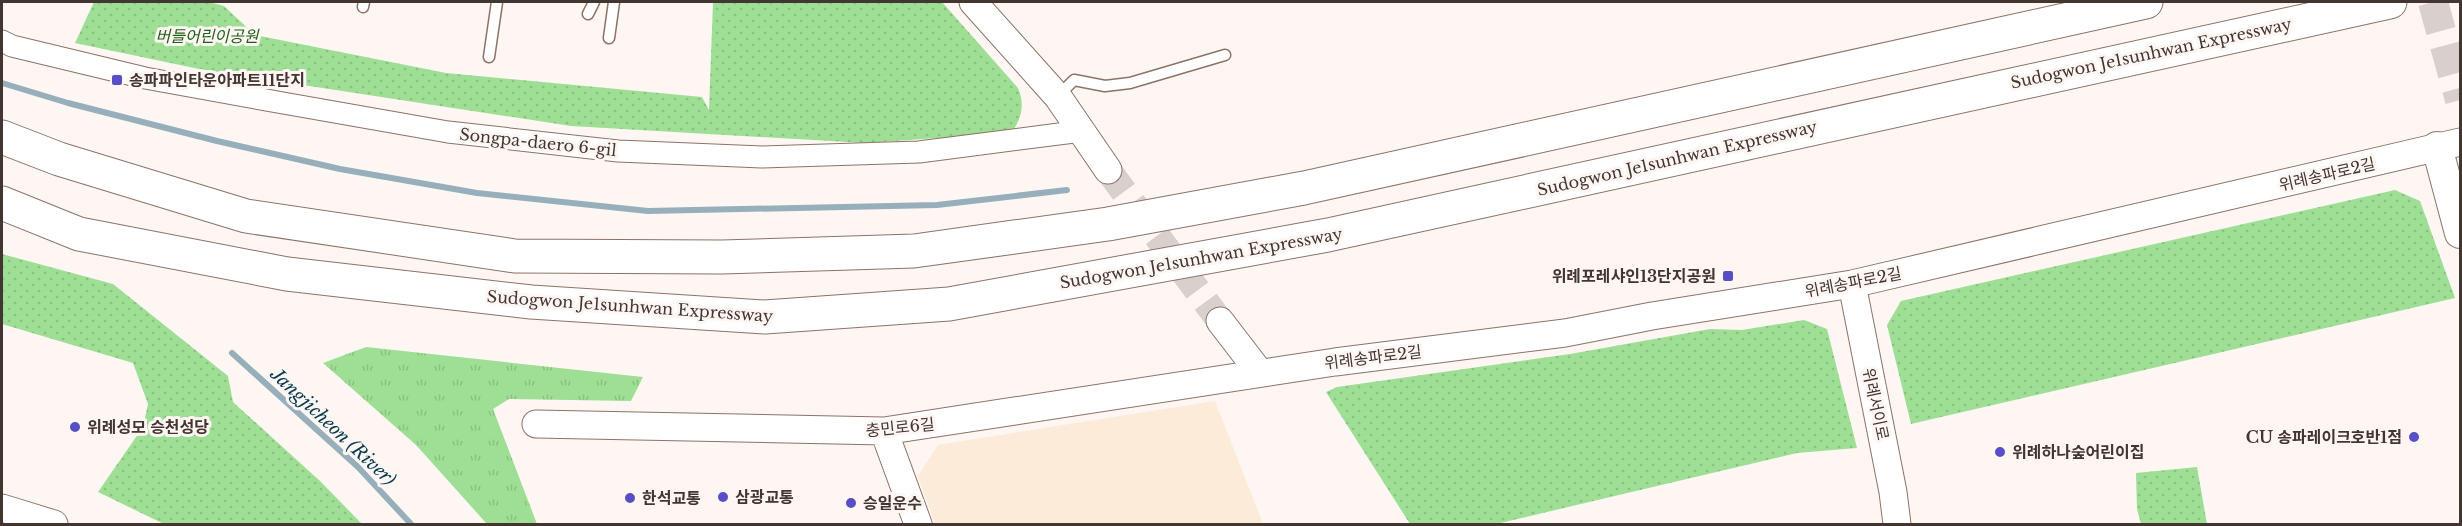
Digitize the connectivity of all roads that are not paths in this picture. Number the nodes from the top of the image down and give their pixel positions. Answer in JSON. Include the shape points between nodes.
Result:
{"nodes":[{"id":1,"x":497,"y":2,"type":"edge"},
{"id":2,"x":594,"y":2,"type":"edge"},
{"id":3,"x":614,"y":2,"type":"edge"},
{"id":4,"x":973,"y":2,"type":"edge"},
{"id":5,"x":2146,"y":2,"type":"edge"},
{"id":6,"x":2390,"y":2,"type":"edge"},
{"id":7,"x":588,"y":14,"type":"dead end"},
{"id":8,"x":609,"y":38,"type":"dead end"},
{"id":9,"x":2,"y":41,"type":"edge"},
{"id":10,"x":1225,"y":55,"type":"dead end"},
{"id":11,"x":489,"y":57,"type":"dead end"},
{"id":12,"x":1058,"y":97,"type":"junction"},
{"id":13,"x":1082,"y":131,"type":"junction"},
{"id":14,"x":2,"y":137,"type":"edge"},
{"id":15,"x":2449,"y":144,"type":"edge"},
{"id":16,"x":1108,"y":170,"type":"tunnel mouth"},
{"id":17,"x":2,"y":204,"type":"edge"},
{"id":18,"x":2,"y":222,"type":"edge"},
{"id":19,"x":2460,"y":233,"type":"edge"},
{"id":20,"x":79,"y":234,"type":"junction"},
{"id":21,"x":1852,"y":284,"type":"junction"},
{"id":22,"x":1220,"y":321,"type":"tunnel mouth"},
{"id":23,"x":1260,"y":372,"type":"junction"},
{"id":24,"x":536,"y":424,"type":"dead end"},
{"id":25,"x":884,"y":431,"type":"junction"},
{"id":26,"x":2,"y":508,"type":"edge"},
{"id":27,"x":54,"y":525,"type":"edge"},
{"id":28,"x":918,"y":525,"type":"edge"},
{"id":29,"x":1897,"y":525,"type":"edge"}],
"edges":[{"from":1,"to":11,"type":"lane"},
{"from":2,"to":7,"type":"lane"},
{"from":3,"to":8,"type":"lane"},
{"from":4,"to":12,"type":"street"},
{"from":5,"to":14,"type":"highway","via":[[1304,188],[1108,224],[914,251],[722,257],[515,256],[246,216],[59,159]]},
{"from":6,"to":20,"type":"highway","name":"Sudogwon Je1sunhwan Expressway","via":[[1328,235],[949,304],[765,317],[531,302],[287,274]]},
{"from":9,"to":13,"type":"street","name":"Songpa-daero 6-gil","via":[[145,78],[283,103],[448,132],[618,151],[762,157],[919,152]]},
{"from":10,"to":12,"type":"lane","via":[[1130,83],[1105,86],[1074,80]]},
{"from":12,"to":13,"type":"street"},
{"from":13,"to":16,"type":"street"},
{"from":15,"to":19,"type":"main road"},
{"from":15,"to":21,"type":"street","name":"위례송파로2길"},
{"from":17,"to":20,"type":"highway","name":"Sudogwon Je1sunhwan Expressway"},
{"from":18,"to":20,"type":"highway"},
{"from":21,"to":23,"type":"street","name":"위례송파로2길","via":[[1565,333]]},
{"from":21,"to":29,"type":"street","name":"위례서이로"},
{"from":22,"to":23,"type":"street"},
{"from":23,"to":25,"type":"street","name":"충민로6길"},
{"from":24,"to":25,"type":"street","name":"충민로6길"},
{"from":25,"to":28,"type":"street"},
{"from":26,"to":27,"type":"street"}]}
